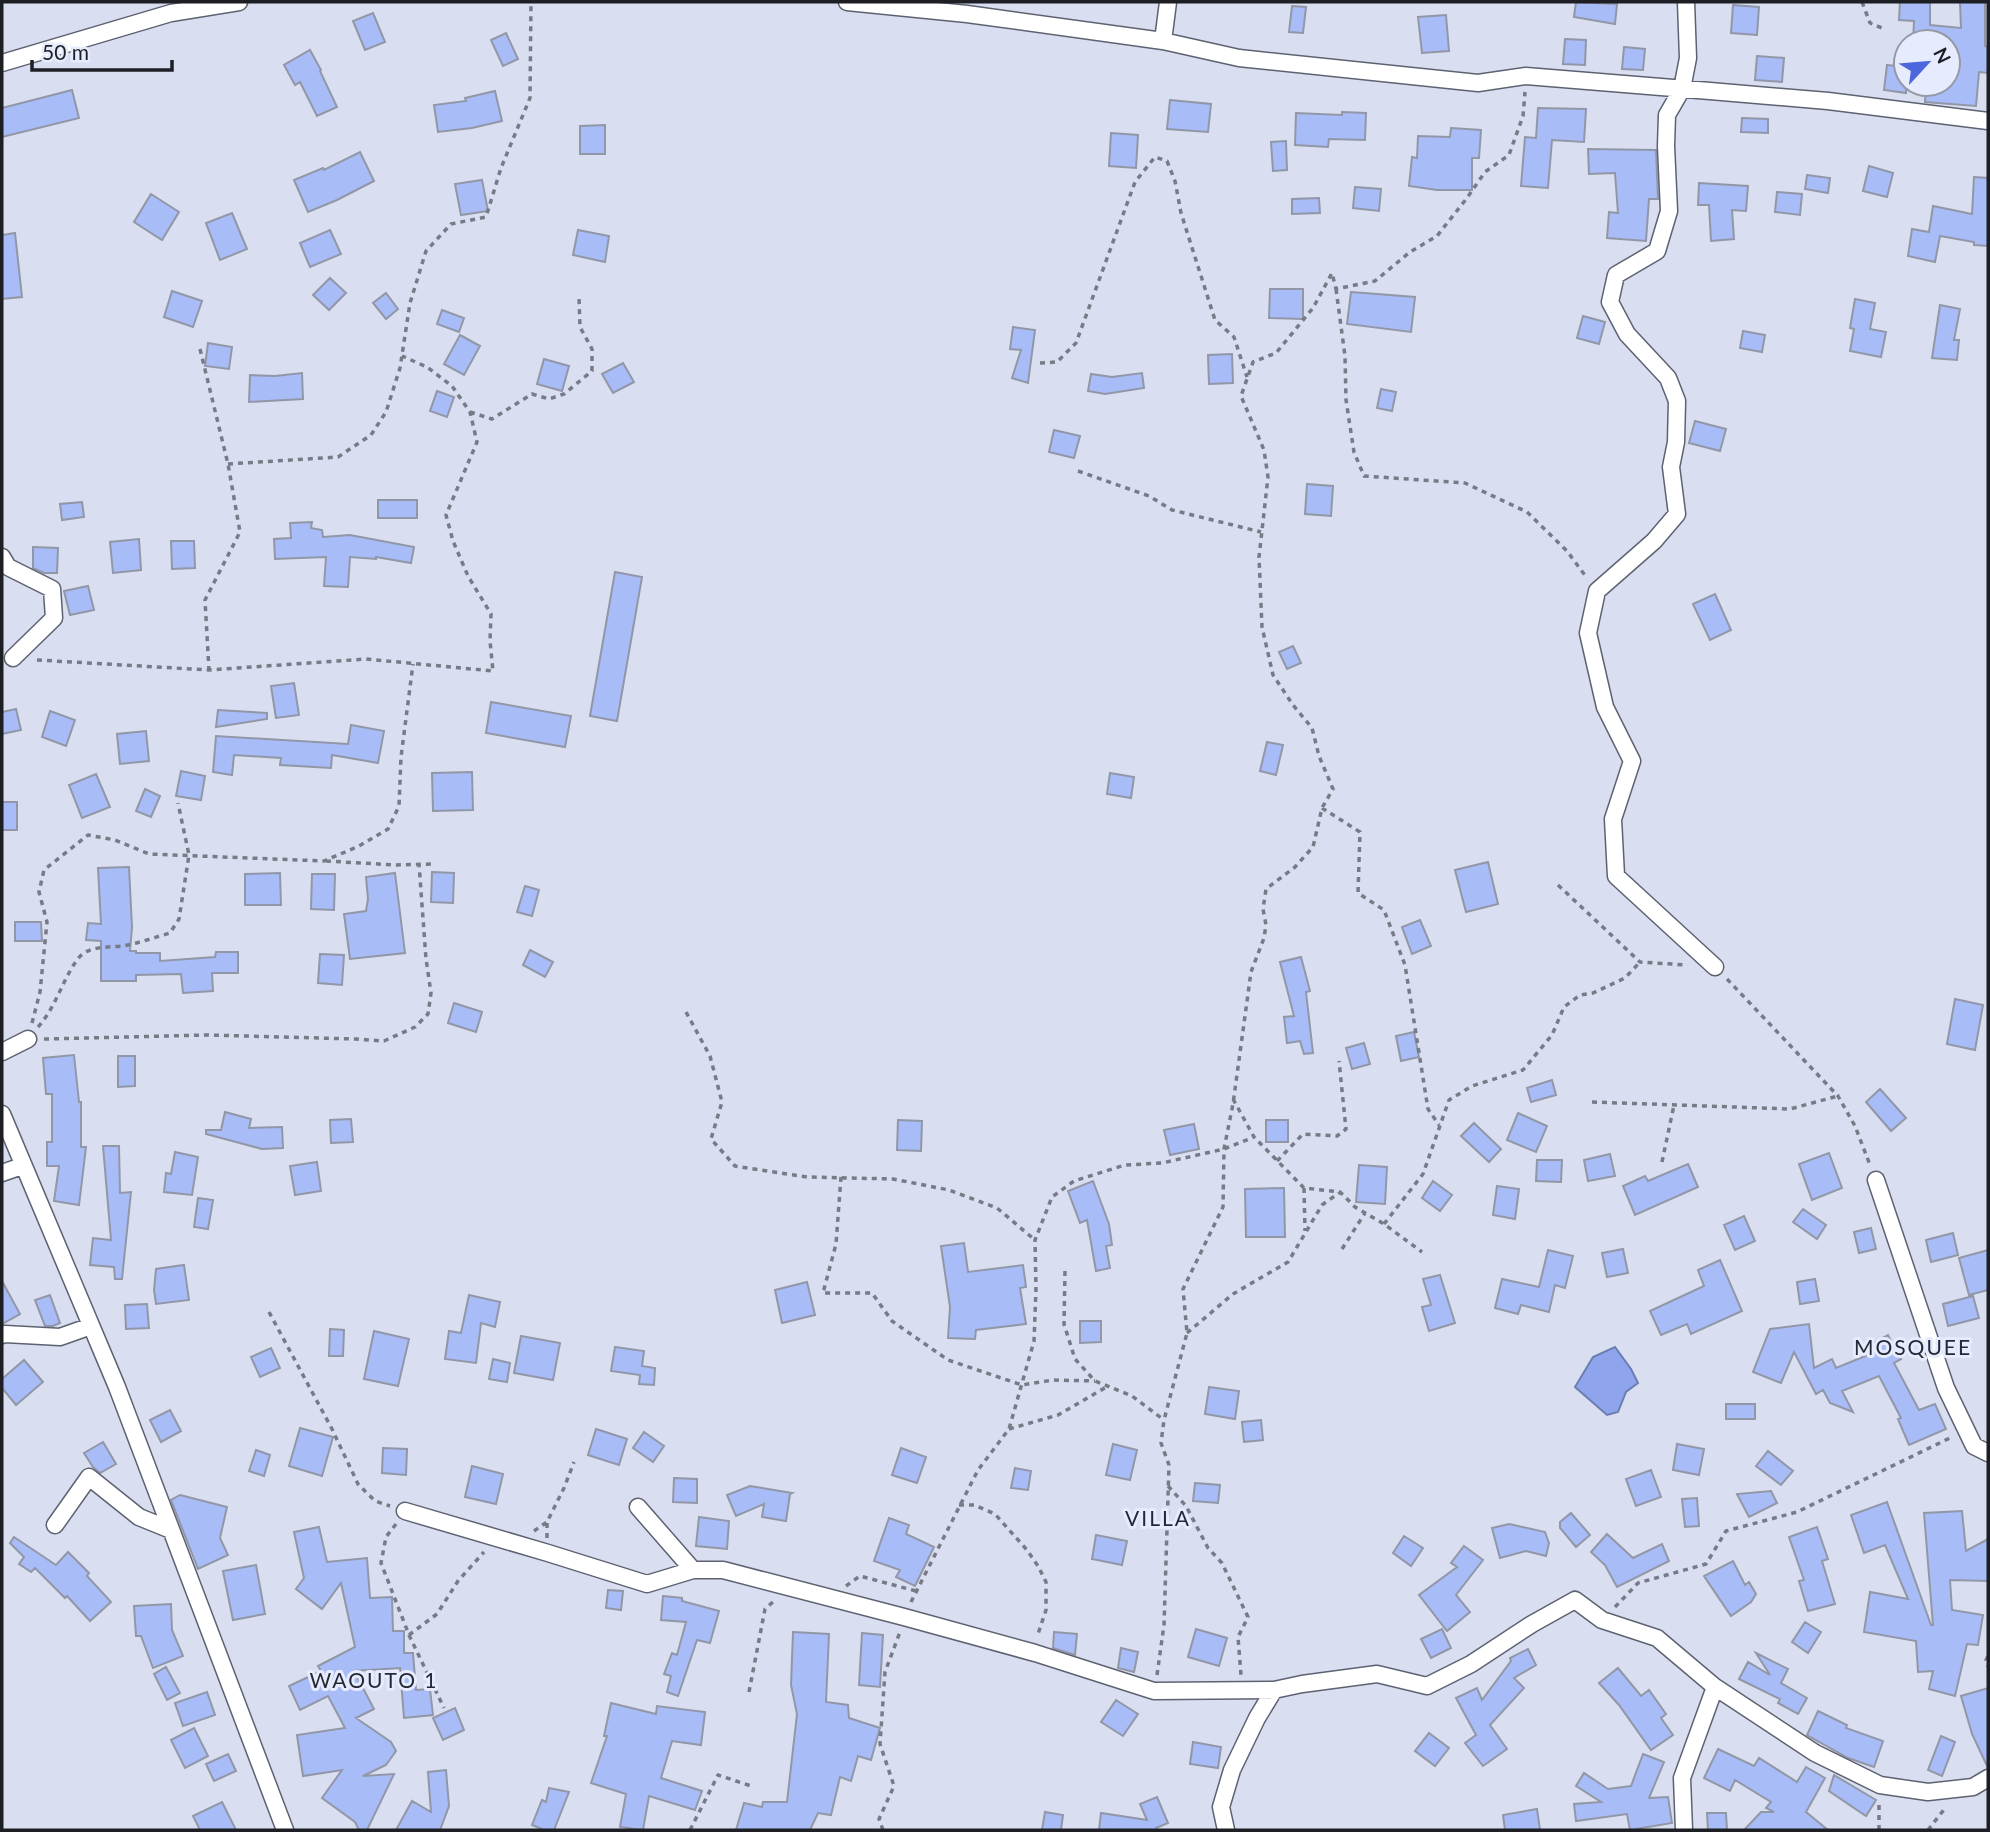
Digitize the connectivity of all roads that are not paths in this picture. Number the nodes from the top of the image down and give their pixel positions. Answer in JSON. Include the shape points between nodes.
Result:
{"nodes":[{"id":1,"x":239,"y":2,"type":"edge"},
{"id":2,"x":847,"y":2,"type":"edge"},
{"id":3,"x":1168,"y":2,"type":"edge"},
{"id":4,"x":1686,"y":2,"type":"edge"},
{"id":5,"x":1163,"y":41,"type":"junction"},
{"id":6,"x":2,"y":63,"type":"edge"},
{"id":7,"x":1682,"y":89,"type":"junction"},
{"id":8,"x":1988,"y":121,"type":"edge"},
{"id":9,"x":2,"y":557,"type":"edge"},
{"id":10,"x":13,"y":658,"type":"road end"},
{"id":11,"x":1715,"y":967,"type":"road end"},
{"id":12,"x":28,"y":1039,"type":"road end"},
{"id":13,"x":2,"y":1052,"type":"edge"},
{"id":14,"x":2,"y":1117,"type":"edge"},
{"id":15,"x":22,"y":1166,"type":"junction"},
{"id":16,"x":2,"y":1173,"type":"edge"},
{"id":17,"x":1876,"y":1180,"type":"road end"},
{"id":18,"x":90,"y":1326,"type":"junction"},
{"id":19,"x":2,"y":1335,"type":"edge"},
{"id":20,"x":1988,"y":1453,"type":"edge"},
{"id":21,"x":639,"y":1507,"type":"dead end"},
{"id":22,"x":405,"y":1511,"type":"road end"},
{"id":23,"x":55,"y":1525,"type":"dead end"},
{"id":24,"x":171,"y":1530,"type":"junction"},
{"id":25,"x":693,"y":1570,"type":"junction"},
{"id":26,"x":1715,"y":1687,"type":"junction"},
{"id":27,"x":1274,"y":1690,"type":"junction"},
{"id":28,"x":1988,"y":1778,"type":"edge"},
{"id":29,"x":285,"y":1830,"type":"edge"},
{"id":30,"x":1226,"y":1830,"type":"edge"},
{"id":31,"x":1685,"y":1830,"type":"edge"}],
"edges":[{"from":1,"to":6,"type":"street","via":[[171,13]]},
{"from":2,"to":5,"type":"street"},
{"from":3,"to":5,"type":"street"},
{"from":4,"to":7,"type":"street","via":[[1688,58]]},
{"from":5,"to":7,"type":"street","via":[[1239,58],[1478,83],[1526,76]]},
{"from":7,"to":8,"type":"street"},
{"from":7,"to":11,"type":"street","via":[[1667,115],[1669,211],[1657,251],[1616,275],[1610,302],[1627,334],[1668,378],[1677,401],[1671,467],[1677,514],[1654,541],[1597,591],[1588,633],[1605,707],[1632,761],[1613,819],[1616,876]]},
{"from":9,"to":10,"type":"street","via":[[8,567],[52,589],[54,618]]},
{"from":12,"to":13,"type":"street"},
{"from":14,"to":15,"type":"street"},
{"from":15,"to":16,"type":"street"},
{"from":15,"to":18,"type":"street"},
{"from":17,"to":20,"type":"street","via":[[1946,1388],[1974,1446]]},
{"from":18,"to":19,"type":"street","via":[[60,1337]]},
{"from":18,"to":24,"type":"street"},
{"from":21,"to":25,"type":"street"},
{"from":22,"to":25,"type":"street","via":[[647,1584]]},
{"from":23,"to":24,"type":"street","via":[[89,1477],[139,1517]]},
{"from":24,"to":29,"type":"street"},
{"from":25,"to":27,"type":"street","via":[[723,1570],[904,1616],[1154,1691]]},
{"from":26,"to":27,"type":"street","via":[[1657,1639],[1602,1619],[1575,1600],[1472,1664],[1427,1686],[1377,1674]]},
{"from":26,"to":28,"type":"street","via":[[1815,1753],[1880,1785],[1928,1792],[1973,1787]]},
{"from":26,"to":31,"type":"street","via":[[1682,1778]]},
{"from":27,"to":30,"type":"street","via":[[1232,1770],[1221,1807]]}]}
